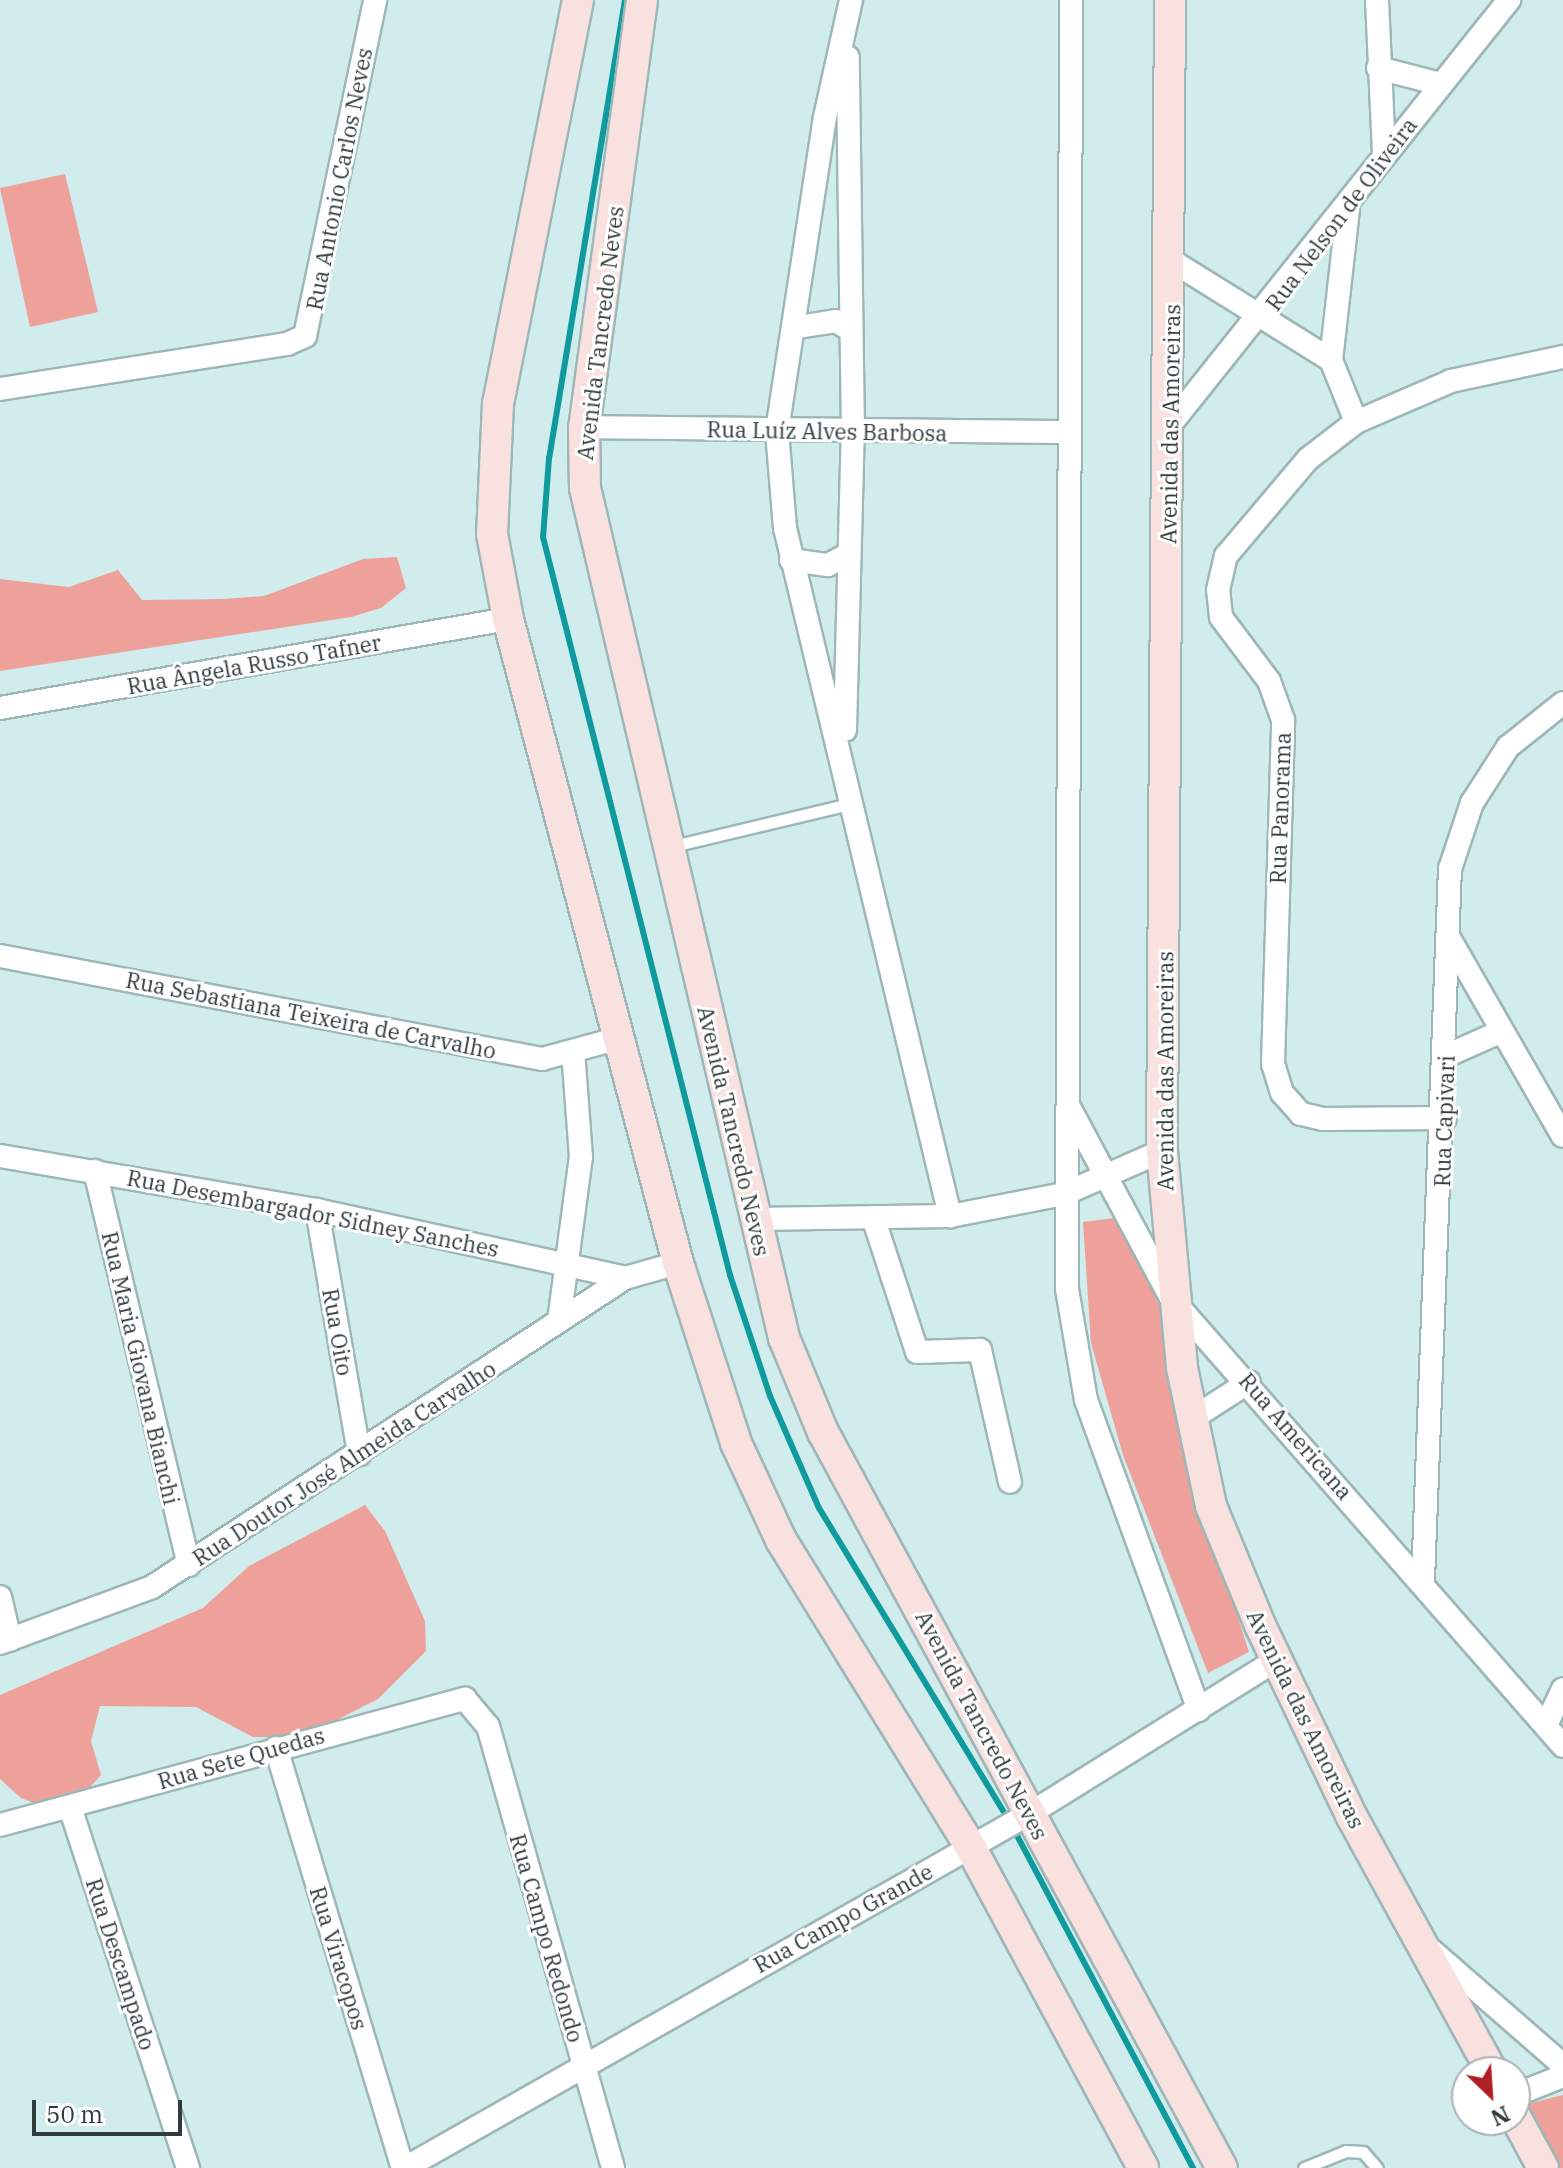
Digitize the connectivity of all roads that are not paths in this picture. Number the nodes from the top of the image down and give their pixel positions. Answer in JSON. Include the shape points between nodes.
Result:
{"nodes":[{"id":1,"x":375,"y":0,"type":"edge"},
{"id":2,"x":578,"y":0,"type":"edge"},
{"id":3,"x":642,"y":0,"type":"edge"},
{"id":4,"x":1071,"y":0,"type":"edge"},
{"id":5,"x":1170,"y":0,"type":"edge"},
{"id":6,"x":1377,"y":0,"type":"edge"},
{"id":7,"x":1509,"y":0,"type":"edge"},
{"id":8,"x":850,"y":4,"type":"edge"},
{"id":9,"x":1378,"y":68,"type":"junction"},
{"id":10,"x":1441,"y":84,"type":"junction"},
{"id":11,"x":1384,"y":155,"type":"junction"},
{"id":12,"x":1348,"y":209,"type":"junction"},
{"id":13,"x":1172,"y":261,"type":"junction"},
{"id":14,"x":1265,"y":314,"type":"junction"},
{"id":15,"x":798,"y":327,"type":"junction"},
{"id":16,"x":847,"y":328,"type":"junction"},
{"id":17,"x":1563,"y":357,"type":"edge"},
{"id":18,"x":1331,"y":360,"type":"junction"},
{"id":19,"x":0,"y":389,"type":"edge"},
{"id":20,"x":1356,"y":422,"type":"junction"},
{"id":21,"x":1170,"y":425,"type":"junction"},
{"id":22,"x":584,"y":427,"type":"junction"},
{"id":23,"x":777,"y":431,"type":"junction"},
{"id":24,"x":1070,"y":432,"type":"junction"},
{"id":25,"x":853,"y":434,"type":"junction"},
{"id":26,"x":847,"y":555,"type":"junction"},
{"id":27,"x":791,"y":560,"type":"junction"},
{"id":28,"x":508,"y":619,"type":"junction"},
{"id":29,"x":1563,"y":703,"type":"edge"},
{"id":30,"x":0,"y":708,"type":"edge"},
{"id":31,"x":844,"y":758,"type":"junction"},
{"id":32,"x":855,"y":803,"type":"junction"},
{"id":33,"x":665,"y":848,"type":"junction"},
{"id":34,"x":1448,"y":937,"type":"junction"},
{"id":35,"x":0,"y":956,"type":"edge"},
{"id":36,"x":1500,"y":1032,"type":"junction"},
{"id":37,"x":620,"y":1038,"type":"junction"},
{"id":38,"x":573,"y":1051,"type":"junction"},
{"id":39,"x":1446,"y":1056,"type":"junction"},
{"id":40,"x":1067,"y":1103,"type":"junction"},
{"id":41,"x":1445,"y":1118,"type":"junction"},
{"id":42,"x":1562,"y":1133,"type":"edge"},
{"id":43,"x":1162,"y":1151,"type":"junction"},
{"id":44,"x":0,"y":1156,"type":"edge"},
{"id":45,"x":95,"y":1171,"type":"junction"},
{"id":46,"x":1104,"y":1178,"type":"junction"},
{"id":47,"x":1064,"y":1194,"type":"junction"},
{"id":48,"x":317,"y":1210,"type":"junction"},
{"id":49,"x":950,"y":1216,"type":"junction"},
{"id":50,"x":873,"y":1217,"type":"junction"},
{"id":51,"x":755,"y":1219,"type":"junction"},
{"id":52,"x":678,"y":1263,"type":"junction"},
{"id":53,"x":568,"y":1265,"type":"junction"},
{"id":54,"x":625,"y":1278,"type":"junction"},
{"id":55,"x":1171,"y":1298,"type":"junction"},
{"id":56,"x":559,"y":1321,"type":"junction"},
{"id":57,"x":1249,"y":1382,"type":"junction"},
{"id":58,"x":1190,"y":1420,"type":"junction"},
{"id":59,"x":359,"y":1454,"type":"junction"},
{"id":60,"x":1010,"y":1482,"type":"dead end"},
{"id":61,"x":189,"y":1565,"type":"junction"},
{"id":62,"x":1423,"y":1580,"type":"junction"},
{"id":63,"x":0,"y":1597,"type":"edge"},
{"id":64,"x":5,"y":1641,"type":"edge"},
{"id":65,"x":1276,"y":1660,"type":"junction"},
{"id":66,"x":1563,"y":1689,"type":"edge"},
{"id":67,"x":479,"y":1708,"type":"joint"},
{"id":68,"x":1199,"y":1710,"type":"junction"},
{"id":69,"x":1548,"y":1721,"type":"junction"},
{"id":70,"x":1563,"y":1746,"type":"edge"},
{"id":71,"x":276,"y":1748,"type":"junction"},
{"id":72,"x":70,"y":1807,"type":"junction"},
{"id":73,"x":1024,"y":1817,"type":"junction"},
{"id":74,"x":0,"y":1825,"type":"edge"},
{"id":75,"x":978,"y":1844,"type":"junction"},
{"id":76,"x":1425,"y":1945,"type":"junction"},
{"id":77,"x":1484,"y":2056,"type":"edge"},
{"id":78,"x":583,"y":2064,"type":"junction"},
{"id":79,"x":1563,"y":2065,"type":"edge"},
{"id":80,"x":1563,"y":2076,"type":"edge"},
{"id":81,"x":1531,"y":2089,"type":"edge"},
{"id":82,"x":1526,"y":2136,"type":"edge"},
{"id":83,"x":188,"y":2168,"type":"edge"},
{"id":84,"x":404,"y":2168,"type":"edge"},
{"id":85,"x":613,"y":2168,"type":"edge"},
{"id":86,"x":1143,"y":2168,"type":"edge"},
{"id":87,"x":1222,"y":2168,"type":"edge"},
{"id":88,"x":1304,"y":2168,"type":"edge"},
{"id":89,"x":1377,"y":2168,"type":"edge"},
{"id":90,"x":1543,"y":2168,"type":"edge"}],
"edges":[{"from":1,"to":19,"type":"street","name":"Rua Antonio Carlos Neves","via":[[305,336]]},
{"from":2,"to":28,"type":"main road","via":[[498,403],[492,534]]},
{"from":3,"to":22,"type":"main road","name":"Avenida Tancredo Neves"},
{"from":4,"to":24,"type":"street"},
{"from":5,"to":13,"type":"main road","name":"Avenida das Amoreiras"},
{"from":6,"to":9,"type":"street"},
{"from":7,"to":10,"type":"street","name":"Rua Nelson de Oliveira"},
{"from":8,"to":15,"type":"street","via":[[825,117]]},
{"from":8,"to":16,"type":"street"},
{"from":9,"to":10,"type":"street"},
{"from":9,"to":11,"type":"street"},
{"from":10,"to":11,"type":"street","name":"Rua Nelson de Oliveira"},
{"from":11,"to":12,"type":"street","name":"Rua Nelson de Oliveira"},
{"from":12,"to":14,"type":"street","name":"Rua Nelson de Oliveira"},
{"from":12,"to":18,"type":"street"},
{"from":13,"to":14,"type":"street"},
{"from":13,"to":21,"type":"main road","name":"Avenida das Amoreiras"},
{"from":14,"to":18,"type":"street"},
{"from":14,"to":21,"type":"street","name":"Rua Nelson de Oliveira"},
{"from":15,"to":16,"type":"street","via":[[836,321]]},
{"from":15,"to":23,"type":"street"},
{"from":16,"to":25,"type":"street"},
{"from":17,"to":20,"type":"street","name":"Rua Panorama","via":[[1451,381]]},
{"from":18,"to":20,"type":"street"},
{"from":20,"to":41,"type":"street","name":"Rua Panorama","via":[[1308,459],[1226,556],[1218,590],[1221,617],[1269,681],[1283,720],[1273,1064],[1282,1093],[1301,1114]]},
{"from":21,"to":43,"type":"main road","name":"Avenida das Amoreiras"},
{"from":22,"to":23,"type":"street","name":"Rua Luíz Alves Barbosa"},
{"from":22,"to":33,"type":"main road","name":"Avenida Tancredo Neves","via":[[595,540]]},
{"from":23,"to":25,"type":"street","name":"Rua Luíz Alves Barbosa"},
{"from":23,"to":27,"type":"street"},
{"from":24,"to":25,"type":"street","name":"Rua Luíz Alves Barbosa"},
{"from":24,"to":40,"type":"street"},
{"from":25,"to":26,"type":"street"},
{"from":26,"to":27,"type":"street","via":[[828,565]]},
{"from":26,"to":31,"type":"street"},
{"from":27,"to":31,"type":"street"},
{"from":28,"to":30,"type":"street","name":"Rua Ângela Russo Tafner"},
{"from":28,"to":37,"type":"main road"},
{"from":29,"to":34,"type":"street","name":"Rua Capivari","via":[[1508,747],[1472,803],[1450,869]]},
{"from":31,"to":32,"type":"street"},
{"from":32,"to":33,"type":"lane"},
{"from":32,"to":49,"type":"street"},
{"from":33,"to":51,"type":"main road","name":"Avenida Tancredo Neves"},
{"from":34,"to":36,"type":"street"},
{"from":34,"to":39,"type":"street","name":"Rua Capivari"},
{"from":35,"to":38,"type":"street","name":"Rua Sebastiana Teixeira de Carvalho","via":[[542,1059]]},
{"from":36,"to":39,"type":"street"},
{"from":36,"to":42,"type":"street"},
{"from":37,"to":38,"type":"street","name":"Rua Sebastiana Teixeira de Carvalho"},
{"from":37,"to":52,"type":"main road"},
{"from":38,"to":53,"type":"street","via":[[581,1157]]},
{"from":39,"to":41,"type":"street","name":"Rua Capivari"},
{"from":40,"to":46,"type":"street","name":"Rua Americana"},
{"from":40,"to":47,"type":"street"},
{"from":41,"to":62,"type":"street","name":"Rua Capivari"},
{"from":43,"to":46,"type":"street"},
{"from":43,"to":55,"type":"main road","name":"Avenida das Amoreiras"},
{"from":44,"to":45,"type":"street","name":"Rua Desembargador Sidney Sanches"},
{"from":45,"to":48,"type":"street","name":"Rua Desembargador Sidney Sanches"},
{"from":45,"to":61,"type":"street","name":"Rua Maria Giovana Bianchi"},
{"from":46,"to":47,"type":"street"},
{"from":46,"to":55,"type":"street","name":"Rua Americana"},
{"from":47,"to":49,"type":"street"},
{"from":47,"to":68,"type":"street","via":[[1067,1289],[1086,1400]]},
{"from":48,"to":53,"type":"street","name":"Rua Desembargador Sidney Sanches"},
{"from":48,"to":59,"type":"street","name":"Rua Oito"},
{"from":49,"to":50,"type":"street"},
{"from":50,"to":51,"type":"street"},
{"from":50,"to":60,"type":"street","via":[[917,1352],[980,1350]]},
{"from":51,"to":73,"type":"main road","name":"Avenida Tancredo Neves","via":[[784,1338],[812,1408]]},
{"from":52,"to":54,"type":"street","name":"Rua Doutor José Almeida Carvalho"},
{"from":52,"to":75,"type":"main road","via":[[736,1443],[781,1540]]},
{"from":53,"to":54,"type":"street","name":"Rua Desembargador Sidney Sanches"},
{"from":53,"to":56,"type":"street"},
{"from":54,"to":56,"type":"street","name":"Rua Doutor José Almeida Carvalho"},
{"from":55,"to":57,"type":"street","name":"Rua Americana"},
{"from":55,"to":58,"type":"main road","name":"Avenida das Amoreiras"},
{"from":56,"to":59,"type":"street","name":"Rua Doutor José Almeida Carvalho"},
{"from":57,"to":58,"type":"street"},
{"from":57,"to":62,"type":"street","name":"Rua Americana"},
{"from":58,"to":65,"type":"main road","name":"Avenida das Amoreiras","via":[[1211,1506]]},
{"from":59,"to":61,"type":"street","name":"Rua Doutor José Almeida Carvalho"},
{"from":61,"to":64,"type":"street","name":"Rua Doutor José Almeida Carvalho","via":[[88,1615]]},
{"from":62,"to":69,"type":"street","name":"Rua Americana"},
{"from":63,"to":64,"type":"street"},
{"from":65,"to":68,"type":"street","name":"Rua Campo Grande"},
{"from":65,"to":76,"type":"main road","name":"Avenida das Amoreiras"},
{"from":66,"to":69,"type":"street"},
{"from":67,"to":71,"type":"street","name":"Rua Sete Quedas","via":[[449,1697]]},
{"from":67,"to":78,"type":"street","name":"Rua Campo Redondo"},
{"from":68,"to":73,"type":"street","name":"Rua Campo Grande"},
{"from":69,"to":70,"type":"street","name":"Rua Americana"},
{"from":71,"to":72,"type":"street","name":"Rua Sete Quedas"},
{"from":71,"to":84,"type":"street","name":"Rua Viracopos"},
{"from":72,"to":74,"type":"street","name":"Rua Sete Quedas"},
{"from":72,"to":83,"type":"street","name":"Rua Descampado"},
{"from":73,"to":75,"type":"street","name":"Rua Campo Grande"},
{"from":73,"to":87,"type":"main road","name":"Avenida Tancredo Neves"},
{"from":75,"to":78,"type":"street","name":"Rua Campo Grande"},
{"from":75,"to":86,"type":"main road"},
{"from":76,"to":77,"type":"main road","name":"Avenida das Amoreiras"},
{"from":76,"to":79,"type":"street"},
{"from":78,"to":84,"type":"street","name":"Rua Campo Grande"},
{"from":78,"to":85,"type":"street","name":"Rua Campo Redondo"},
{"from":80,"to":81,"type":"street"},
{"from":82,"to":90,"type":"main road"},
{"from":88,"to":89,"type":"lane","via":[[1346,2151],[1363,2152]]}]}
